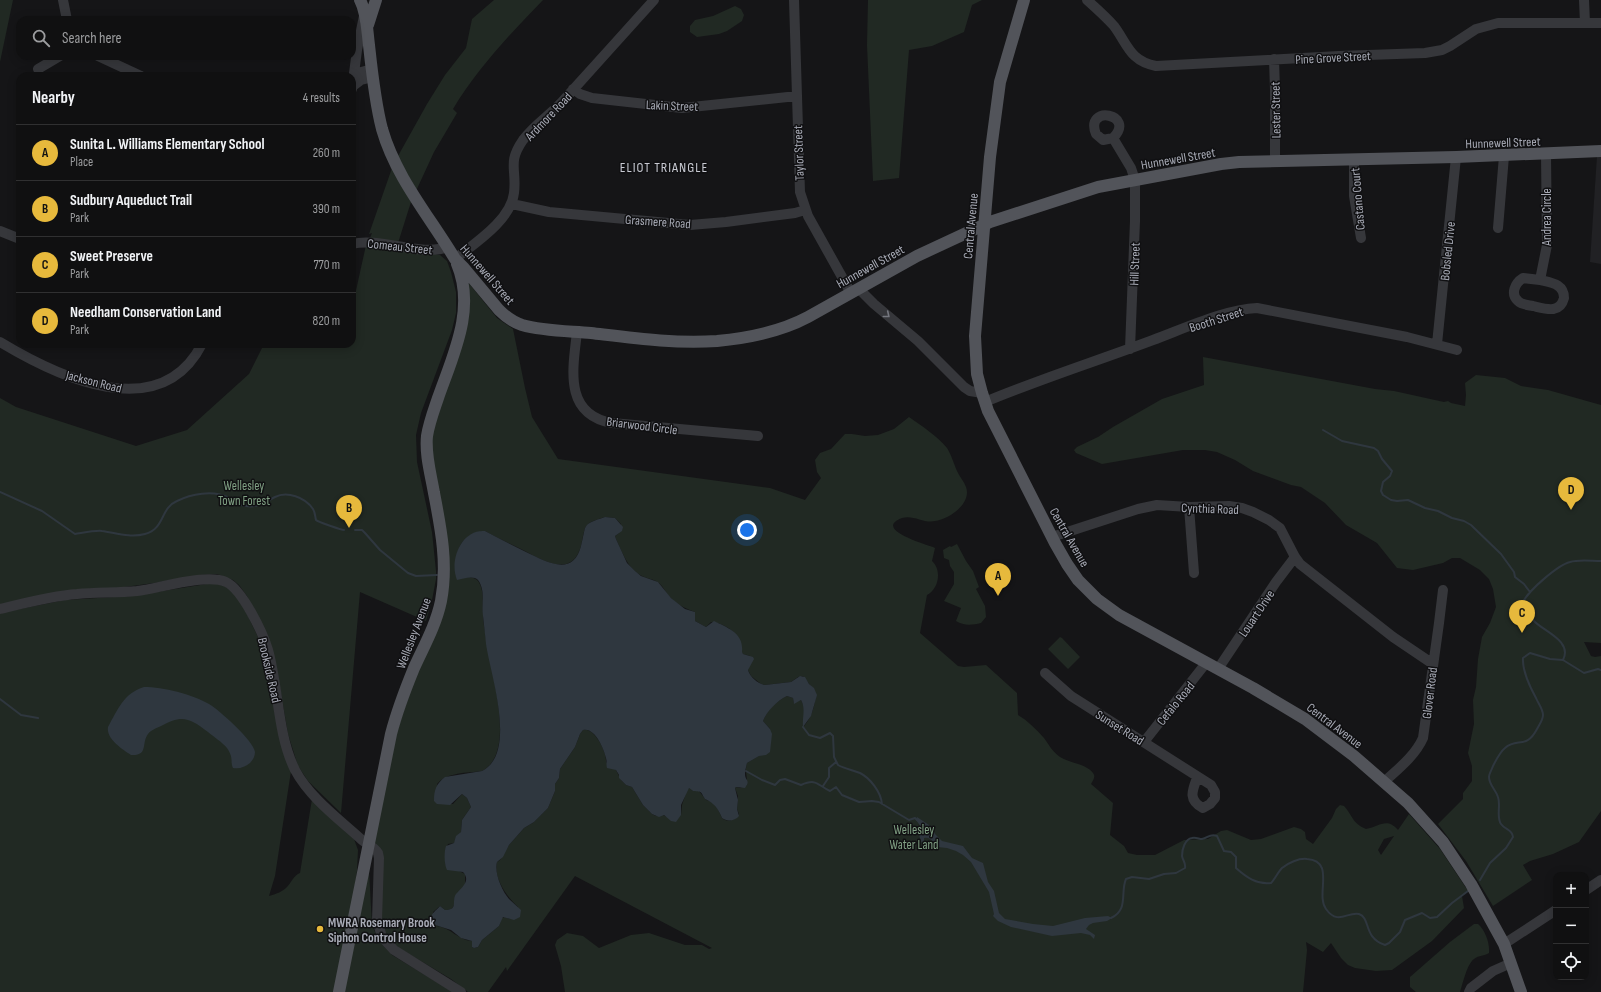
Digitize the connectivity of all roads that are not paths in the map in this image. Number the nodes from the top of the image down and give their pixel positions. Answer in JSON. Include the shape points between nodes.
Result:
{"nodes":[{"id":1,"x":63,"y":0,"type":"edge"},
{"id":2,"x":376,"y":0,"type":"edge"},
{"id":3,"x":654,"y":0,"type":"edge"},
{"id":4,"x":794,"y":0,"type":"edge"},
{"id":5,"x":1024,"y":0,"type":"edge"},
{"id":6,"x":1086,"y":0,"type":"edge"},
{"id":7,"x":1584,"y":0,"type":"edge"},
{"id":8,"x":364,"y":4,"type":"edge"},
{"id":9,"x":1099,"y":4,"type":"edge"},
{"id":10,"x":66,"y":16,"type":"edge"},
{"id":11,"x":1585,"y":23,"type":"junction"},
{"id":12,"x":1601,"y":23,"type":"edge"},
{"id":13,"x":366,"y":28,"type":"junction"},
{"id":14,"x":53,"y":60,"type":"edge"},
{"id":15,"x":107,"y":60,"type":"edge"},
{"id":16,"x":356,"y":60,"type":"edge"},
{"id":17,"x":356,"y":60,"type":"edge"},
{"id":18,"x":1274,"y":60,"type":"junction"},
{"id":19,"x":38,"y":69,"type":"dead end"},
{"id":20,"x":132,"y":72,"type":"edge"},
{"id":21,"x":354,"y":72,"type":"edge"},
{"id":22,"x":372,"y":73,"type":"junction"},
{"id":23,"x":356,"y":74,"type":"edge"},
{"id":24,"x":356,"y":83,"type":"edge"},
{"id":25,"x":573,"y":89,"type":"junction"},
{"id":26,"x":796,"y":96,"type":"junction"},
{"id":27,"x":1113,"y":138,"type":"dead end"},
{"id":28,"x":1601,"y":151,"type":"edge"},
{"id":29,"x":1546,"y":154,"type":"junction"},
{"id":30,"x":1504,"y":156,"type":"junction"},
{"id":31,"x":1456,"y":157,"type":"junction"},
{"id":32,"x":1354,"y":160,"type":"junction"},
{"id":33,"x":1275,"y":161,"type":"junction"},
{"id":34,"x":1135,"y":180,"type":"junction"},
{"id":35,"x":512,"y":204,"type":"junction"},
{"id":36,"x":805,"y":210,"type":"junction"},
{"id":37,"x":985,"y":224,"type":"junction"},
{"id":38,"x":1498,"y":228,"type":"dead end"},
{"id":39,"x":0,"y":231,"type":"edge"},
{"id":40,"x":16,"y":237,"type":"edge"},
{"id":41,"x":1361,"y":238,"type":"dead end"},
{"id":42,"x":356,"y":243,"type":"edge"},
{"id":43,"x":447,"y":248,"type":"junction"},
{"id":44,"x":455,"y":260,"type":"junction"},
{"id":45,"x":1540,"y":280,"type":"junction"},
{"id":46,"x":855,"y":291,"type":"junction"},
{"id":47,"x":576,"y":332,"type":"junction"},
{"id":48,"x":0,"y":342,"type":"edge"},
{"id":49,"x":1437,"y":344,"type":"junction"},
{"id":50,"x":199,"y":348,"type":"edge"},
{"id":51,"x":1130,"y":349,"type":"junction"},
{"id":52,"x":1456,"y":350,"type":"dead end"},
{"id":53,"x":983,"y":398,"type":"junction"},
{"id":54,"x":758,"y":436,"type":"dead end"},
{"id":55,"x":1189,"y":507,"type":"junction"},
{"id":56,"x":1052,"y":537,"type":"junction"},
{"id":57,"x":1295,"y":557,"type":"junction"},
{"id":58,"x":1194,"y":573,"type":"dead end"},
{"id":59,"x":1442,"y":590,"type":"dead end"},
{"id":60,"x":0,"y":609,"type":"edge"},
{"id":61,"x":1206,"y":663,"type":"junction"},
{"id":62,"x":1433,"y":664,"type":"junction"},
{"id":63,"x":1218,"y":669,"type":"junction"},
{"id":64,"x":1045,"y":673,"type":"dead end"},
{"id":65,"x":1144,"y":742,"type":"junction"},
{"id":66,"x":1198,"y":778,"type":"dead end"},
{"id":67,"x":1384,"y":782,"type":"junction"},
{"id":68,"x":369,"y":846,"type":"junction"},
{"id":69,"x":1601,"y":880,"type":"edge"},
{"id":70,"x":1589,"y":888,"type":"edge"},
{"id":71,"x":1553,"y":912,"type":"edge"},
{"id":72,"x":1504,"y":944,"type":"junction"},
{"id":73,"x":1511,"y":963,"type":"junction"},
{"id":74,"x":338,"y":992,"type":"edge"},
{"id":75,"x":461,"y":992,"type":"edge"},
{"id":76,"x":1469,"y":992,"type":"edge"},
{"id":77,"x":1521,"y":992,"type":"edge"}],
"edges":[{"from":1,"to":10,"type":"street"},
{"from":2,"to":13,"type":"main road"},
{"from":3,"to":25,"type":"street","name":"Ardmore Road"},
{"from":4,"to":26,"type":"street","name":"Taylor Street"},
{"from":5,"to":37,"type":"main road","name":"Central Avenue","via":[[1000,82],[990,157]]},
{"from":6,"to":9,"type":"street","name":"Pine Grove Street"},
{"from":7,"to":11,"type":"street"},
{"from":8,"to":13,"type":"main road","name":"Hunnewell Street"},
{"from":8,"to":16,"type":"street"},
{"from":9,"to":18,"type":"street","name":"Pine Grove Street","via":[[1127,48],[1146,64],[1178,66]]},
{"from":11,"to":12,"type":"street","name":"Pine Grove Street"},
{"from":11,"to":18,"type":"street","name":"Pine Grove Street","via":[[1498,23],[1476,28],[1442,50],[1425,53]]},
{"from":13,"to":22,"type":"main road","name":"Hunnewell Street"},
{"from":14,"to":19,"type":"street"},
{"from":15,"to":20,"type":"street"},
{"from":17,"to":21,"type":"street"},
{"from":18,"to":33,"type":"street","name":"Lester Street"},
{"from":22,"to":23,"type":"street"},
{"from":22,"to":24,"type":"street"},
{"from":22,"to":43,"type":"main road","name":"Hunnewell Street","via":[[382,128],[392,157],[411,193]]},
{"from":25,"to":26,"type":"street","name":"Lakin Street","via":[[583,96],[592,98],[682,108]]},
{"from":25,"to":35,"type":"street","name":"Ardmore Road","via":[[528,134],[519,147],[513,162]]},
{"from":26,"to":36,"type":"street","name":"Taylor Street","via":[[799,186]]},
{"from":27,"to":34,"type":"street","via":[[1131,168]]},
{"from":28,"to":29,"type":"main road","name":"Hunnewell Street"},
{"from":29,"to":30,"type":"main road","name":"Hunnewell Street"},
{"from":29,"to":45,"type":"street","name":"Andrea Circle","via":[[1547,245]]},
{"from":30,"to":31,"type":"main road","name":"Hunnewell Street"},
{"from":30,"to":38,"type":"street"},
{"from":31,"to":32,"type":"main road","name":"Hunnewell Street"},
{"from":31,"to":49,"type":"street","name":"Bobsled Drive"},
{"from":32,"to":33,"type":"main road","name":"Hunnewell Street"},
{"from":32,"to":41,"type":"street","name":"Castano Court","via":[[1354,189]]},
{"from":33,"to":34,"type":"main road","name":"Hunnewell Street","via":[[1221,164]]},
{"from":34,"to":37,"type":"main road","name":"Hunnewell Street","via":[[1098,187]]},
{"from":34,"to":51,"type":"street","name":"Hill Street"},
{"from":35,"to":36,"type":"street","name":"Grasmere Road","via":[[549,212],[690,224],[726,222]]},
{"from":35,"to":44,"type":"street","via":[[496,225]]},
{"from":36,"to":46,"type":"street","name":"Taylor Street"},
{"from":37,"to":46,"type":"main road","name":"Hunnewell Street","via":[[917,256]]},
{"from":37,"to":53,"type":"main road","name":"Central Avenue","via":[[975,342],[976,370]]},
{"from":39,"to":40,"type":"street"},
{"from":42,"to":43,"type":"street","name":"Comeau Street","via":[[367,242],[433,250]]},
{"from":43,"to":44,"type":"main road","name":"Hunnewell Street"},
{"from":44,"to":47,"type":"main road","name":"Hunnewell Street","via":[[509,319],[526,326]]},
{"from":44,"to":68,"type":"main road","name":"Wellesley Avenue","via":[[464,287],[464,314],[458,344],[432,419],[427,444],[442,532],[442,593],[435,620],[393,726]]},
{"from":45,"to":45,"type":"street","via":[[1520,280],[1514,288],[1516,298],[1523,304],[1548,310],[1559,307],[1564,298],[1562,289],[1556,284]]},
{"from":46,"to":47,"type":"main road","name":"Hunnewell Street","via":[[792,326],[738,338],[683,342]]},
{"from":46,"to":53,"type":"street","name":"Taylor Street","one_way":true,"via":[[918,341],[962,386]]},
{"from":47,"to":54,"type":"street","name":"Briarwood Circle","via":[[574,387],[583,407],[597,419],[612,423]]},
{"from":48,"to":50,"type":"street","name":"Jackson Road","via":[[59,373],[127,390],[148,387],[169,379],[188,364]]},
{"from":49,"to":51,"type":"street","name":"Booth Street","via":[[1257,308],[1236,310]]},
{"from":49,"to":52,"type":"street","name":"Booth Street"},
{"from":51,"to":53,"type":"street","name":"Booth Street"},
{"from":53,"to":56,"type":"main road","name":"Central Avenue"},
{"from":55,"to":56,"type":"street","name":"Cynthia Road","via":[[1156,505]]},
{"from":55,"to":57,"type":"street","name":"Cynthia Road","via":[[1236,507],[1254,512],[1282,531]]},
{"from":55,"to":58,"type":"street"},
{"from":56,"to":61,"type":"main road","name":"Central Avenue","via":[[1074,575],[1099,601],[1120,616]]},
{"from":57,"to":62,"type":"street","name":"Cynthia Road","via":[[1300,564],[1393,637]]},
{"from":57,"to":63,"type":"street","name":"Louart Drive"},
{"from":59,"to":62,"type":"street","name":"Glover Road"},
{"from":60,"to":68,"type":"street","name":"Brookside Road","via":[[64,595],[130,591],[205,579],[220,579],[230,584],[240,595],[258,625],[266,644],[285,742],[297,774],[317,798]]},
{"from":61,"to":63,"type":"main road","name":"Central Avenue"},
{"from":61,"to":65,"type":"street","name":"Cefalo Road"},
{"from":62,"to":67,"type":"street","name":"Glover Road","via":[[1419,746]]},
{"from":63,"to":67,"type":"main road","name":"Central Avenue","via":[[1305,719]]},
{"from":64,"to":65,"type":"street","name":"Sunset Road","via":[[1068,693]]},
{"from":65,"to":66,"type":"street","name":"Sunset Road"},
{"from":67,"to":72,"type":"main road","name":"Central Avenue","via":[[1421,816],[1449,850]]},
{"from":68,"to":74,"type":"main road","name":"Wellesley Avenue"},
{"from":68,"to":75,"type":"street","name":"Brookside Road","via":[[379,868],[377,923],[383,939],[394,950]]},
{"from":69,"to":70,"type":"street"},
{"from":71,"to":72,"type":"street"},
{"from":72,"to":73,"type":"main road","name":"Central Avenue"},
{"from":73,"to":76,"type":"street","via":[[1493,971]]},
{"from":73,"to":77,"type":"main road","name":"Central Avenue"}]}
